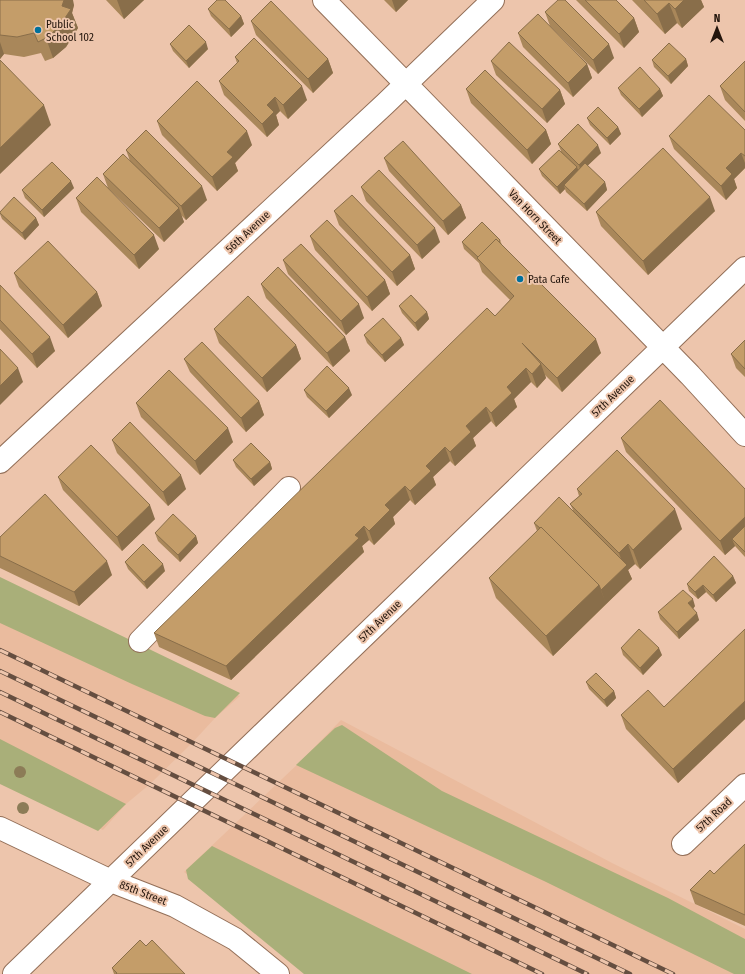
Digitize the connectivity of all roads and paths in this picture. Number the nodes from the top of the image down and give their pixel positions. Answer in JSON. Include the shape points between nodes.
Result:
{"nodes":[{"id":1,"x":324,"y":0,"type":"edge"},
{"id":2,"x":493,"y":0,"type":"edge"},
{"id":3,"x":406,"y":85,"type":"junction"},
{"id":4,"x":745,"y":268,"type":"edge"},
{"id":5,"x":663,"y":348,"type":"junction"},
{"id":6,"x":745,"y":435,"type":"edge"},
{"id":7,"x":0,"y":462,"type":"edge"},
{"id":8,"x":289,"y":488,"type":"dead end"},
{"id":9,"x":140,"y":641,"type":"dead end"},
{"id":10,"x":745,"y":785,"type":"edge"},
{"id":11,"x":0,"y":828,"type":"edge"},
{"id":12,"x":683,"y":844,"type":"dead end"},
{"id":13,"x":111,"y":880,"type":"junction"},
{"id":14,"x":14,"y":974,"type":"edge"},
{"id":15,"x":278,"y":974,"type":"edge"}],
"edges":[{"from":1,"to":3,"type":"street","name":"Van Horn Street"},
{"from":2,"to":3,"type":"street","name":"56th Avenue"},
{"from":3,"to":5,"type":"street","name":"Van Horn Street"},
{"from":3,"to":7,"type":"street","name":"56th Avenue"},
{"from":4,"to":5,"type":"street","name":"57th Avenue"},
{"from":5,"to":6,"type":"street","name":"Van Horn Street"},
{"from":5,"to":13,"type":"street","name":"57th Avenue"},
{"from":8,"to":9,"type":"street"},
{"from":10,"to":12,"type":"street","name":"57th Road"},
{"from":11,"to":13,"type":"street","name":"85th Street"},
{"from":13,"to":14,"type":"street","name":"57th Avenue"},
{"from":13,"to":15,"type":"street","name":"85th Street","via":[[175,906],[235,939]]}]}
